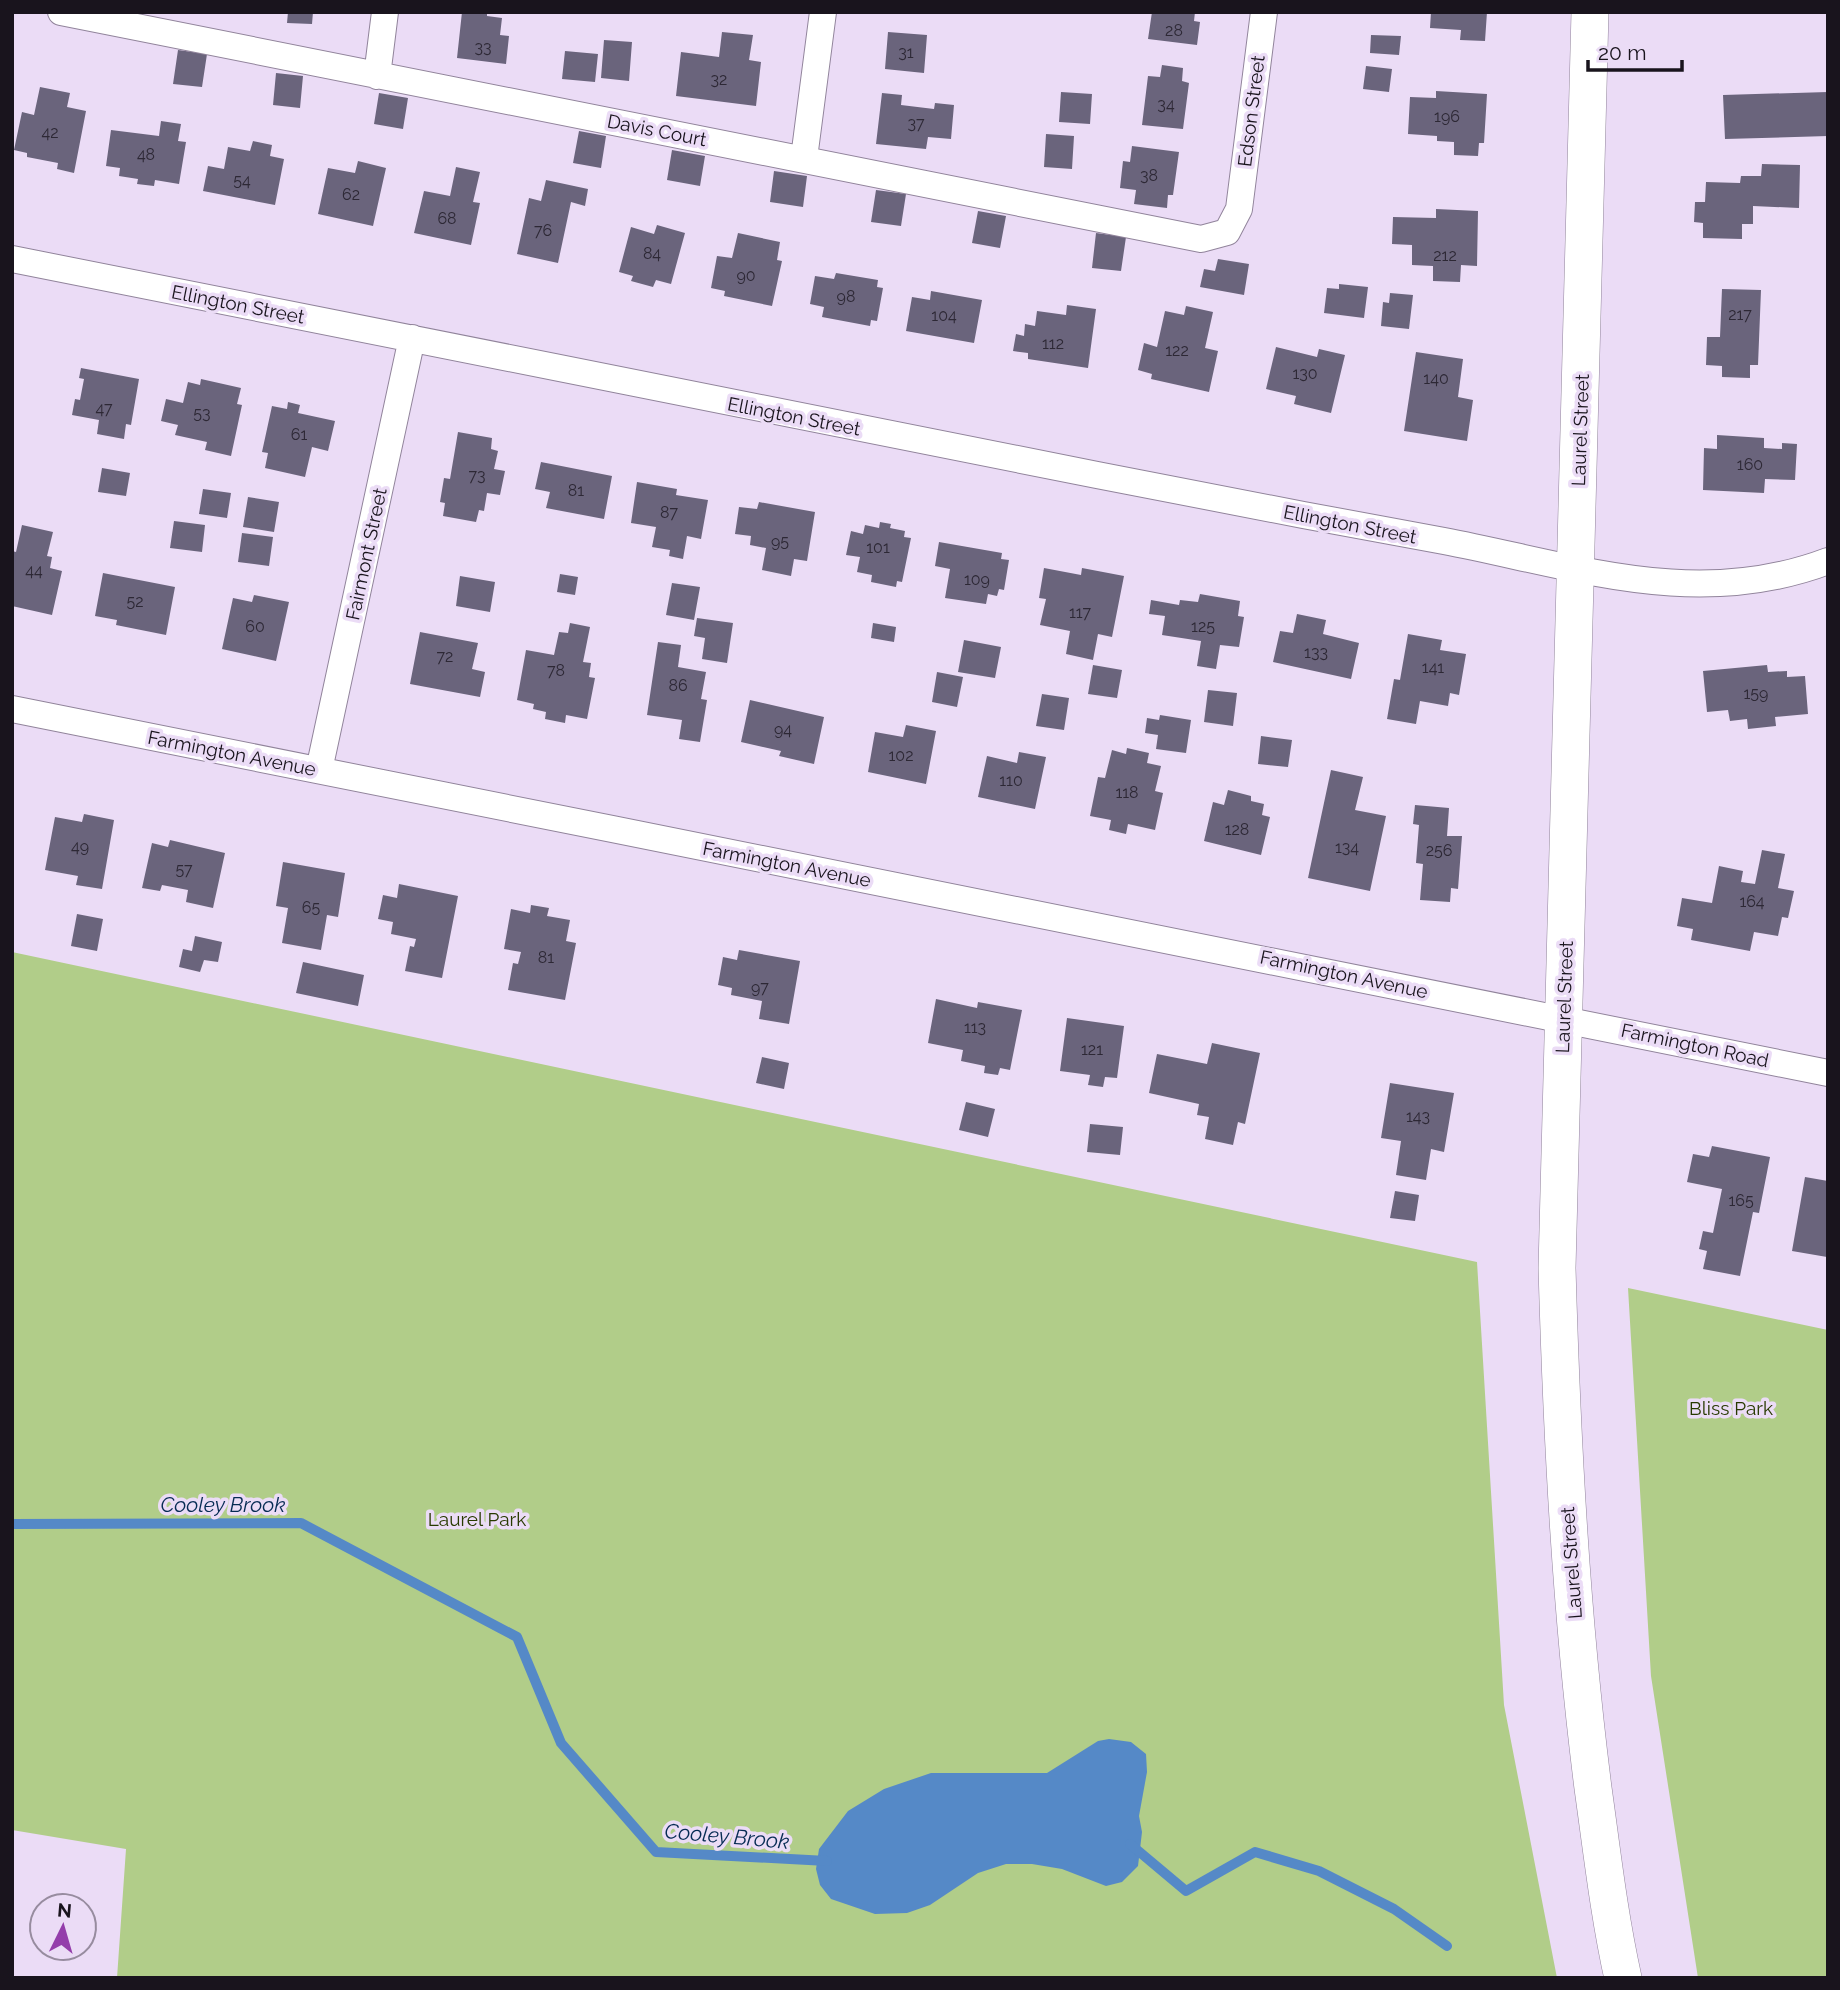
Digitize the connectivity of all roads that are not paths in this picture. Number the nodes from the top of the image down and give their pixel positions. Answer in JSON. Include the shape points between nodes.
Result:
{"nodes":[{"id":1,"x":61,"y":12,"type":"edge"},
{"id":2,"x":385,"y":12,"type":"edge"},
{"id":3,"x":823,"y":12,"type":"edge"},
{"id":4,"x":1264,"y":12,"type":"edge"},
{"id":5,"x":1590,"y":12,"type":"edge"},
{"id":6,"x":377,"y":76,"type":"junction"},
{"id":7,"x":804,"y":158,"type":"junction"},
{"id":8,"x":1239,"y":209,"type":"joint"},
{"id":9,"x":12,"y":259,"type":"edge"},
{"id":10,"x":412,"y":338,"type":"junction"},
{"id":11,"x":1828,"y":561,"type":"edge"},
{"id":12,"x":1576,"y":569,"type":"junction"},
{"id":13,"x":12,"y":709,"type":"edge"},
{"id":14,"x":319,"y":770,"type":"junction"},
{"id":15,"x":1563,"y":1018,"type":"junction"},
{"id":16,"x":1828,"y":1073,"type":"edge"},
{"id":17,"x":1623,"y":1978,"type":"edge"}],
"edges":[{"from":1,"to":6,"type":"street","name":"Davis Court"},
{"from":2,"to":6,"type":"street"},
{"from":3,"to":7,"type":"street"},
{"from":4,"to":8,"type":"street","name":"Edson Street"},
{"from":5,"to":12,"type":"street","name":"Laurel Street"},
{"from":6,"to":7,"type":"street","name":"Davis Court"},
{"from":7,"to":8,"type":"street","name":"Davis Court","via":[[1201,239],[1227,232]]},
{"from":9,"to":10,"type":"street","name":"Ellington Street"},
{"from":10,"to":12,"type":"street","name":"Ellington Street"},
{"from":10,"to":14,"type":"street","name":"Fairmont Street"},
{"from":11,"to":12,"type":"street","name":"Ellington Street","via":[[1770,577],[1704,583],[1627,580]]},
{"from":12,"to":15,"type":"street","name":"Laurel Street"},
{"from":13,"to":14,"type":"street","name":"Farmington Avenue"},
{"from":14,"to":15,"type":"street","name":"Farmington Avenue"},
{"from":15,"to":16,"type":"street","name":"Farmington Road"},
{"from":15,"to":17,"type":"street","name":"Laurel Street","via":[[1557,1268],[1569,1546],[1587,1744]]}]}
